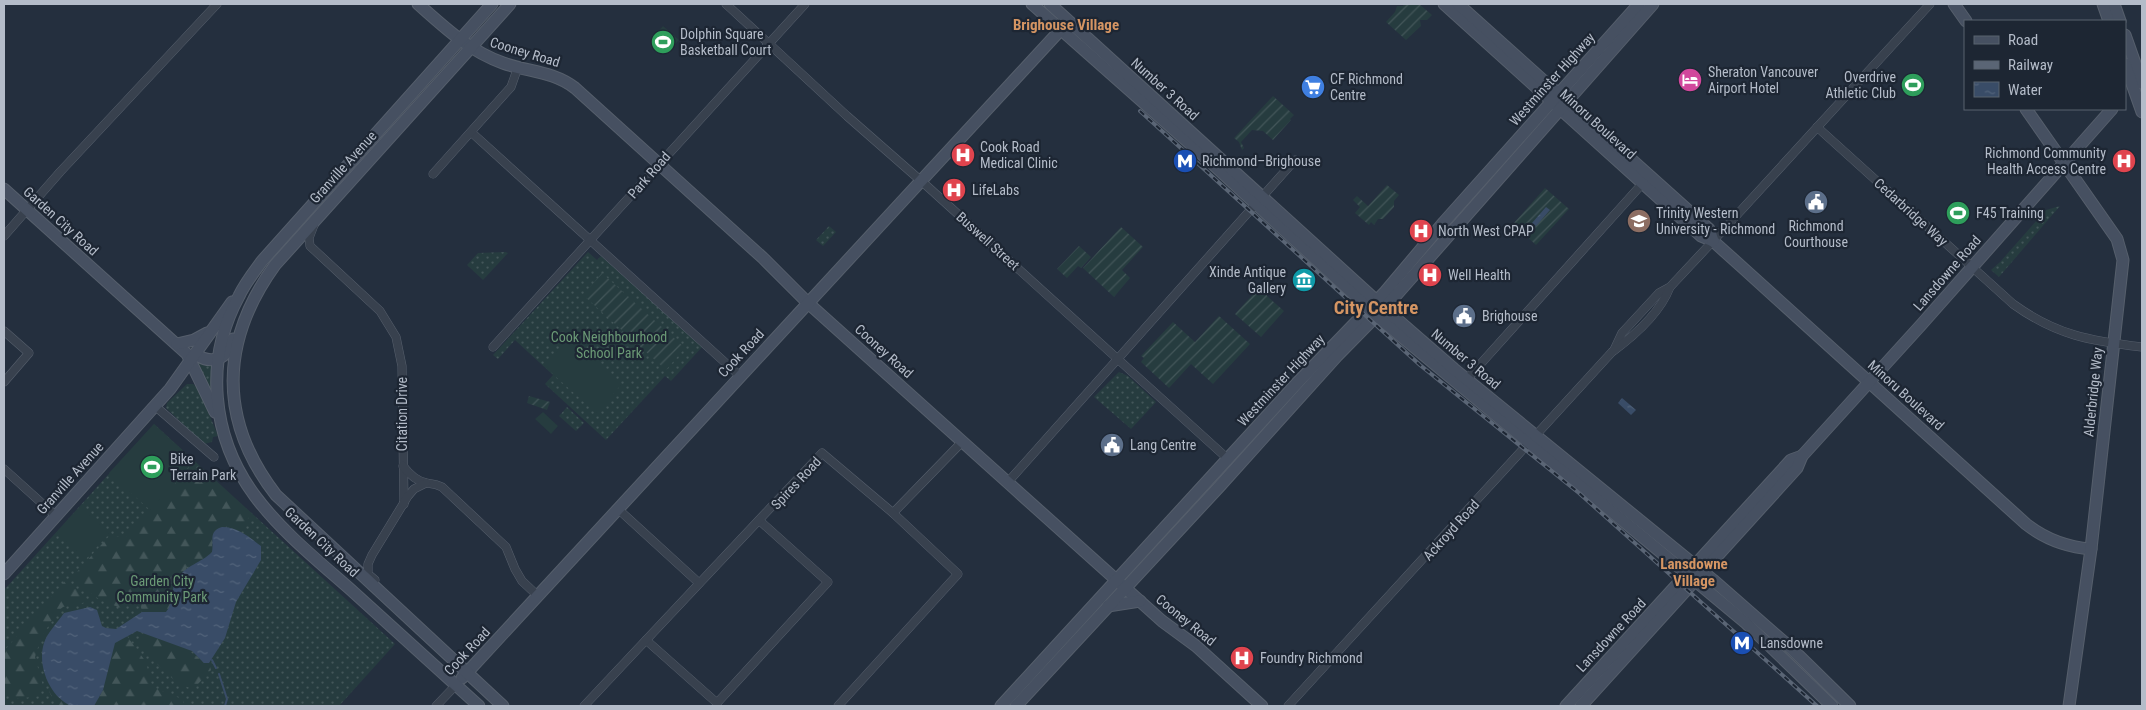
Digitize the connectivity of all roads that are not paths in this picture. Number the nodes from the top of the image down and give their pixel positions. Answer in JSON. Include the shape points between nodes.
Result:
{"nodes":[{"id":1,"x":217,"y":4,"type":"edge"},
{"id":2,"x":418,"y":4,"type":"edge"},
{"id":3,"x":492,"y":4,"type":"edge"},
{"id":4,"x":510,"y":4,"type":"edge"},
{"id":5,"x":726,"y":4,"type":"edge"},
{"id":6,"x":805,"y":4,"type":"edge"},
{"id":7,"x":1032,"y":4,"type":"edge"},
{"id":8,"x":1050,"y":4,"type":"edge"},
{"id":9,"x":1444,"y":4,"type":"edge"},
{"id":10,"x":1458,"y":4,"type":"edge"},
{"id":11,"x":1639,"y":4,"type":"edge"},
{"id":12,"x":1930,"y":4,"type":"edge"},
{"id":13,"x":1954,"y":4,"type":"edge"},
{"id":14,"x":2103,"y":4,"type":"edge"},
{"id":15,"x":2114,"y":4,"type":"edge"},
{"id":16,"x":1652,"y":5,"type":"edge"},
{"id":17,"x":1965,"y":20,"type":"edge"},
{"id":18,"x":2110,"y":20,"type":"edge"},
{"id":19,"x":2120,"y":20,"type":"edge"},
{"id":20,"x":1065,"y":25,"type":"junction"},
{"id":21,"x":2126,"y":39,"type":"edge"},
{"id":22,"x":459,"y":40,"type":"junction"},
{"id":23,"x":769,"y":43,"type":"junction"},
{"id":24,"x":471,"y":47,"type":"junction"},
{"id":25,"x":2126,"y":66,"type":"edge"},
{"id":26,"x":518,"y":67,"type":"junction"},
{"id":27,"x":2136,"y":84,"type":"edge"},
{"id":28,"x":1560,"y":102,"type":"junction"},
{"id":29,"x":2027,"y":110,"type":"edge"},
{"id":30,"x":2111,"y":110,"type":"edge"},
{"id":31,"x":2142,"y":112,"type":"edge"},
{"id":32,"x":1817,"y":127,"type":"junction"},
{"id":33,"x":471,"y":132,"type":"junction"},
{"id":34,"x":1295,"y":160,"type":"dead end"},
{"id":35,"x":2064,"y":162,"type":"junction"},
{"id":36,"x":659,"y":163,"type":"junction"},
{"id":37,"x":433,"y":174,"type":"dead end"},
{"id":38,"x":920,"y":180,"type":"junction"},
{"id":39,"x":1642,"y":184,"type":"junction"},
{"id":40,"x":4,"y":189,"type":"edge"},
{"id":41,"x":1259,"y":200,"type":"junction"},
{"id":42,"x":27,"y":210,"type":"junction"},
{"id":43,"x":316,"y":218,"type":"junction"},
{"id":44,"x":4,"y":236,"type":"edge"},
{"id":45,"x":1713,"y":241,"type":"junction"},
{"id":46,"x":590,"y":242,"type":"junction"},
{"id":47,"x":1972,"y":267,"type":"junction"},
{"id":48,"x":239,"y":296,"type":"junction"},
{"id":49,"x":254,"y":298,"type":"junction"},
{"id":50,"x":808,"y":303,"type":"junction"},
{"id":51,"x":1377,"y":308,"type":"junction"},
{"id":52,"x":4,"y":330,"type":"edge"},
{"id":53,"x":210,"y":330,"type":"junction"},
{"id":54,"x":2113,"y":343,"type":"junction"},
{"id":55,"x":176,"y":344,"type":"junction"},
{"id":56,"x":2142,"y":346,"type":"edge"},
{"id":57,"x":493,"y":347,"type":"dead end"},
{"id":58,"x":220,"y":356,"type":"junction"},
{"id":59,"x":191,"y":357,"type":"junction"},
{"id":60,"x":1118,"y":360,"type":"junction"},
{"id":61,"x":233,"y":369,"type":"junction"},
{"id":62,"x":740,"y":376,"type":"junction"},
{"id":63,"x":1467,"y":379,"type":"junction"},
{"id":64,"x":4,"y":382,"type":"edge"},
{"id":65,"x":200,"y":382,"type":"junction"},
{"id":66,"x":1870,"y":382,"type":"junction"},
{"id":67,"x":170,"y":388,"type":"junction"},
{"id":68,"x":155,"y":406,"type":"junction"},
{"id":69,"x":220,"y":425,"type":"junction"},
{"id":70,"x":1533,"y":440,"type":"junction"},
{"id":71,"x":962,"y":442,"type":"junction"},
{"id":72,"x":214,"y":457,"type":"dead end"},
{"id":73,"x":1228,"y":459,"type":"junction"},
{"id":74,"x":403,"y":466,"type":"junction"},
{"id":75,"x":4,"y":469,"type":"edge"},
{"id":76,"x":426,"y":483,"type":"junction"},
{"id":77,"x":1007,"y":483,"type":"junction"},
{"id":78,"x":404,"y":504,"type":"junction"},
{"id":79,"x":618,"y":509,"type":"junction"},
{"id":80,"x":893,"y":513,"type":"junction"},
{"id":81,"x":56,"y":516,"type":"junction"},
{"id":82,"x":760,"y":521,"type":"junction"},
{"id":83,"x":2091,"y":549,"type":"junction"},
{"id":84,"x":1699,"y":568,"type":"junction"},
{"id":85,"x":4,"y":574,"type":"edge"},
{"id":86,"x":1690,"y":578,"type":"junction"},
{"id":87,"x":699,"y":583,"type":"junction"},
{"id":88,"x":1122,"y":584,"type":"junction"},
{"id":89,"x":538,"y":596,"type":"junction"},
{"id":90,"x":1140,"y":601,"type":"junction"},
{"id":91,"x":1108,"y":606,"type":"junction"},
{"id":92,"x":411,"y":619,"type":"junction"},
{"id":93,"x":646,"y":640,"type":"junction"},
{"id":94,"x":467,"y":673,"type":"junction"},
{"id":95,"x":456,"y":685,"type":"junction"},
{"id":96,"x":436,"y":706,"type":"edge"},
{"id":97,"x":479,"y":706,"type":"edge"},
{"id":98,"x":503,"y":706,"type":"edge"},
{"id":99,"x":584,"y":706,"type":"edge"},
{"id":100,"x":838,"y":706,"type":"edge"},
{"id":101,"x":1001,"y":706,"type":"edge"},
{"id":102,"x":1016,"y":706,"type":"edge"},
{"id":103,"x":1262,"y":706,"type":"edge"},
{"id":104,"x":1288,"y":706,"type":"edge"},
{"id":105,"x":1566,"y":706,"type":"edge"},
{"id":106,"x":1581,"y":706,"type":"edge"},
{"id":107,"x":1832,"y":706,"type":"edge"},
{"id":108,"x":1850,"y":706,"type":"edge"},
{"id":109,"x":2069,"y":706,"type":"edge"}],
"edges":[{"from":1,"to":42,"type":"street"},
{"from":2,"to":22,"type":"main road","name":"Cooney Road"},
{"from":3,"to":22,"type":"main road","name":"Granville Avenue"},
{"from":4,"to":24,"type":"main road","name":"Granville Avenue"},
{"from":5,"to":23,"type":"street","name":"Buswell Street"},
{"from":6,"to":23,"type":"street","name":"Park Road"},
{"from":7,"to":20,"type":"main road","name":"Number 3 Road"},
{"from":8,"to":20,"type":"main road","name":"Number 3 Road"},
{"from":9,"to":28,"type":"main road","name":"Minoru Boulevard"},
{"from":10,"to":28,"type":"main road","name":"Minoru Boulevard"},
{"from":11,"to":28,"type":"main road","name":"Westminster Highway"},
{"from":12,"to":32,"type":"street","name":"Ackroyd Road"},
{"from":13,"to":17,"type":"main road"},
{"from":14,"to":18,"type":"main road"},
{"from":15,"to":19,"type":"main road"},
{"from":16,"to":28,"type":"main road","name":"Westminster Highway"},
{"from":20,"to":38,"type":"main road","name":"Cook Road"},
{"from":20,"to":41,"type":"main road","name":"Number 3 Road"},
{"from":21,"to":27,"type":"main road"},
{"from":22,"to":24,"type":"main road","name":"Cooney Road"},
{"from":22,"to":48,"type":"main road","name":"Granville Avenue","via":[[274,247]]},
{"from":23,"to":36,"type":"street","name":"Park Road"},
{"from":23,"to":38,"type":"street","name":"Buswell Street"},
{"from":24,"to":26,"type":"main road","name":"Cooney Road","via":[[490,58]]},
{"from":24,"to":43,"type":"main road","name":"Granville Avenue"},
{"from":25,"to":27,"type":"main road"},
{"from":26,"to":33,"type":"street","via":[[512,87]]},
{"from":26,"to":36,"type":"main road","name":"Cooney Road","via":[[556,76],[568,83]]},
{"from":27,"to":31,"type":"main road"},
{"from":28,"to":39,"type":"main road","name":"Minoru Boulevard"},
{"from":28,"to":45,"type":"main road","name":"Minoru Boulevard","via":[[1709,229]]},
{"from":28,"to":51,"type":"main road","name":"Westminster Highway"},
{"from":29,"to":35,"type":"main road","name":"Alderbridge Way"},
{"from":30,"to":35,"type":"main road","name":"Lansdowne Road"},
{"from":32,"to":45,"type":"street","name":"Ackroyd Road"},
{"from":32,"to":47,"type":"street","name":"Cedarbridge Way"},
{"from":33,"to":37,"type":"street"},
{"from":33,"to":46,"type":"street"},
{"from":34,"to":41,"type":"street"},
{"from":35,"to":47,"type":"main road","name":"Lansdowne Road"},
{"from":35,"to":54,"type":"main road","name":"Alderbridge Way","via":[[2121,250],[2123,269]]},
{"from":36,"to":46,"type":"street","name":"Park Road"},
{"from":36,"to":50,"type":"main road","name":"Cooney Road"},
{"from":38,"to":50,"type":"main road","name":"Cook Road"},
{"from":38,"to":60,"type":"street","name":"Buswell Street"},
{"from":39,"to":45,"type":"main road","name":"Minoru Boulevard","via":[[1701,236]]},
{"from":39,"to":63,"type":"street"},
{"from":40,"to":42,"type":"main road","name":"Garden City Road"},
{"from":41,"to":51,"type":"main road","name":"Number 3 Road"},
{"from":41,"to":60,"type":"street"},
{"from":42,"to":44,"type":"street"},
{"from":42,"to":55,"type":"main road","name":"Garden City Road"},
{"from":43,"to":49,"type":"main road","name":"Granville Avenue","via":[[275,265]]},
{"from":43,"to":74,"type":"street","name":"Citation Drive","via":[[309,238],[310,246],[380,311],[396,337],[402,366]]},
{"from":45,"to":66,"type":"main road","name":"Minoru Boulevard"},
{"from":45,"to":70,"type":"street","name":"Ackroyd Road","via":[[1670,287],[1659,292],[1622,334],[1612,352]]},
{"from":46,"to":57,"type":"street","name":"Park Road"},
{"from":46,"to":62,"type":"street","via":[[660,301]]},
{"from":47,"to":54,"type":"street","name":"Cedarbridge Way","via":[[2013,304],[2044,324],[2078,337]]},
{"from":47,"to":66,"type":"main road","name":"Lansdowne Road"},
{"from":48,"to":53,"type":"main road","name":"Granville Avenue"},
{"from":48,"to":58,"type":"main road","name":"Granville Avenue","via":[[225,329]]},
{"from":49,"to":58,"type":"main road","via":[[244,304],[230,348]]},
{"from":49,"to":61,"type":"main road","name":"Granville Avenue","via":[[240,333]]},
{"from":50,"to":62,"type":"main road","name":"Cook Road"},
{"from":50,"to":71,"type":"main road","name":"Cooney Road"},
{"from":51,"to":63,"type":"main road","name":"Number 3 Road"},
{"from":51,"to":70,"type":"main road","name":"Number 3 Road"},
{"from":51,"to":73,"type":"main road","name":"Westminster Highway"},
{"from":51,"to":88,"type":"main road","name":"Westminster Highway","via":[[1337,356]]},
{"from":52,"to":64,"type":"street","via":[[29,353]]},
{"from":53,"to":55,"type":"main road","via":[[194,340]]},
{"from":53,"to":59,"type":"main road","name":"Granville Avenue"},
{"from":54,"to":56,"type":"street","name":"Cedarbridge Way"},
{"from":54,"to":83,"type":"main road","name":"Alderbridge Way"},
{"from":55,"to":59,"type":"main road","name":"Garden City Road"},
{"from":58,"to":59,"type":"main road","via":[[203,352]]},
{"from":58,"to":61,"type":"main road"},
{"from":58,"to":69,"type":"main road","name":"Garden City Road","via":[[216,388]]},
{"from":59,"to":65,"type":"main road"},
{"from":59,"to":67,"type":"main road","name":"Granville Avenue"},
{"from":60,"to":73,"type":"street","name":"Buswell Street"},
{"from":60,"to":77,"type":"street"},
{"from":61,"to":92,"type":"main road","name":"Garden City Road","via":[[236,416],[250,454],[267,483],[292,511]]},
{"from":62,"to":79,"type":"main road","name":"Cook Road"},
{"from":63,"to":70,"type":"main road","name":"Number 3 Road"},
{"from":65,"to":67,"type":"main road","via":[[186,380]]},
{"from":65,"to":69,"type":"main road"},
{"from":66,"to":83,"type":"main road","name":"Minoru Boulevard","via":[[2033,530],[2063,544]]},
{"from":66,"to":84,"type":"main road","name":"Lansdowne Road","via":[[1802,456],[1797,468]]},
{"from":67,"to":68,"type":"main road","name":"Granville Avenue"},
{"from":68,"to":72,"type":"street"},
{"from":68,"to":81,"type":"main road","name":"Granville Avenue"},
{"from":69,"to":95,"type":"main road","name":"Garden City Road","via":[[238,470],[267,510],[302,546]]},
{"from":70,"to":84,"type":"main road","name":"Number 3 Road"},
{"from":70,"to":86,"type":"main road","name":"Number 3 Road"},
{"from":70,"to":104,"type":"street","name":"Ackroyd Road"},
{"from":71,"to":77,"type":"main road","name":"Cooney Road"},
{"from":71,"to":80,"type":"street"},
{"from":73,"to":88,"type":"main road","name":"Westminster Highway"},
{"from":74,"to":76,"type":"street","via":[[411,476]]},
{"from":74,"to":78,"type":"street","name":"Citation Drive"},
{"from":75,"to":81,"type":"street"},
{"from":76,"to":78,"type":"street","via":[[414,490]]},
{"from":76,"to":89,"type":"street","via":[[442,487],[506,547],[522,581]]},
{"from":77,"to":88,"type":"main road","name":"Cooney Road"},
{"from":78,"to":92,"type":"street","via":[[372,555],[368,574],[407,610]]},
{"from":79,"to":87,"type":"street"},
{"from":79,"to":89,"type":"main road","name":"Cook Road"},
{"from":80,"to":82,"type":"street","name":"Spires Road","via":[[822,453]]},
{"from":80,"to":100,"type":"street","name":"Spires Road","via":[[958,574]]},
{"from":81,"to":85,"type":"main road","name":"Granville Avenue"},
{"from":82,"to":87,"type":"street","name":"Spires Road"},
{"from":82,"to":93,"type":"street","via":[[828,582],[717,703]]},
{"from":83,"to":109,"type":"main road","name":"Alderbridge Way"},
{"from":84,"to":86,"type":"main road","name":"Lansdowne Road"},
{"from":84,"to":108,"type":"main road","name":"Number 3 Road","via":[[1792,649]]},
{"from":86,"to":105,"type":"main road","name":"Lansdowne Road"},
{"from":86,"to":106,"type":"main road","name":"Lansdowne Road"},
{"from":86,"to":107,"type":"main road","name":"Number 3 Road","via":[[1746,623]]},
{"from":87,"to":93,"type":"street","name":"Spires Road"},
{"from":88,"to":90,"type":"main road","name":"Cooney Road"},
{"from":88,"to":91,"type":"main road","name":"Westminster Highway"},
{"from":88,"to":101,"type":"main road","name":"Westminster Highway"},
{"from":89,"to":94,"type":"main road","name":"Cook Road"},
{"from":90,"to":91,"type":"main road"},
{"from":90,"to":103,"type":"main road","name":"Cooney Road"},
{"from":91,"to":102,"type":"main road","name":"Westminster Highway"},
{"from":92,"to":94,"type":"main road","name":"Garden City Road"},
{"from":93,"to":99,"type":"street","name":"Spires Road"},
{"from":94,"to":95,"type":"main road","name":"Cook Road"},
{"from":94,"to":98,"type":"main road","name":"Garden City Road"},
{"from":95,"to":96,"type":"street","name":"Cook Road"},
{"from":95,"to":97,"type":"main road","name":"Garden City Road"}]}
